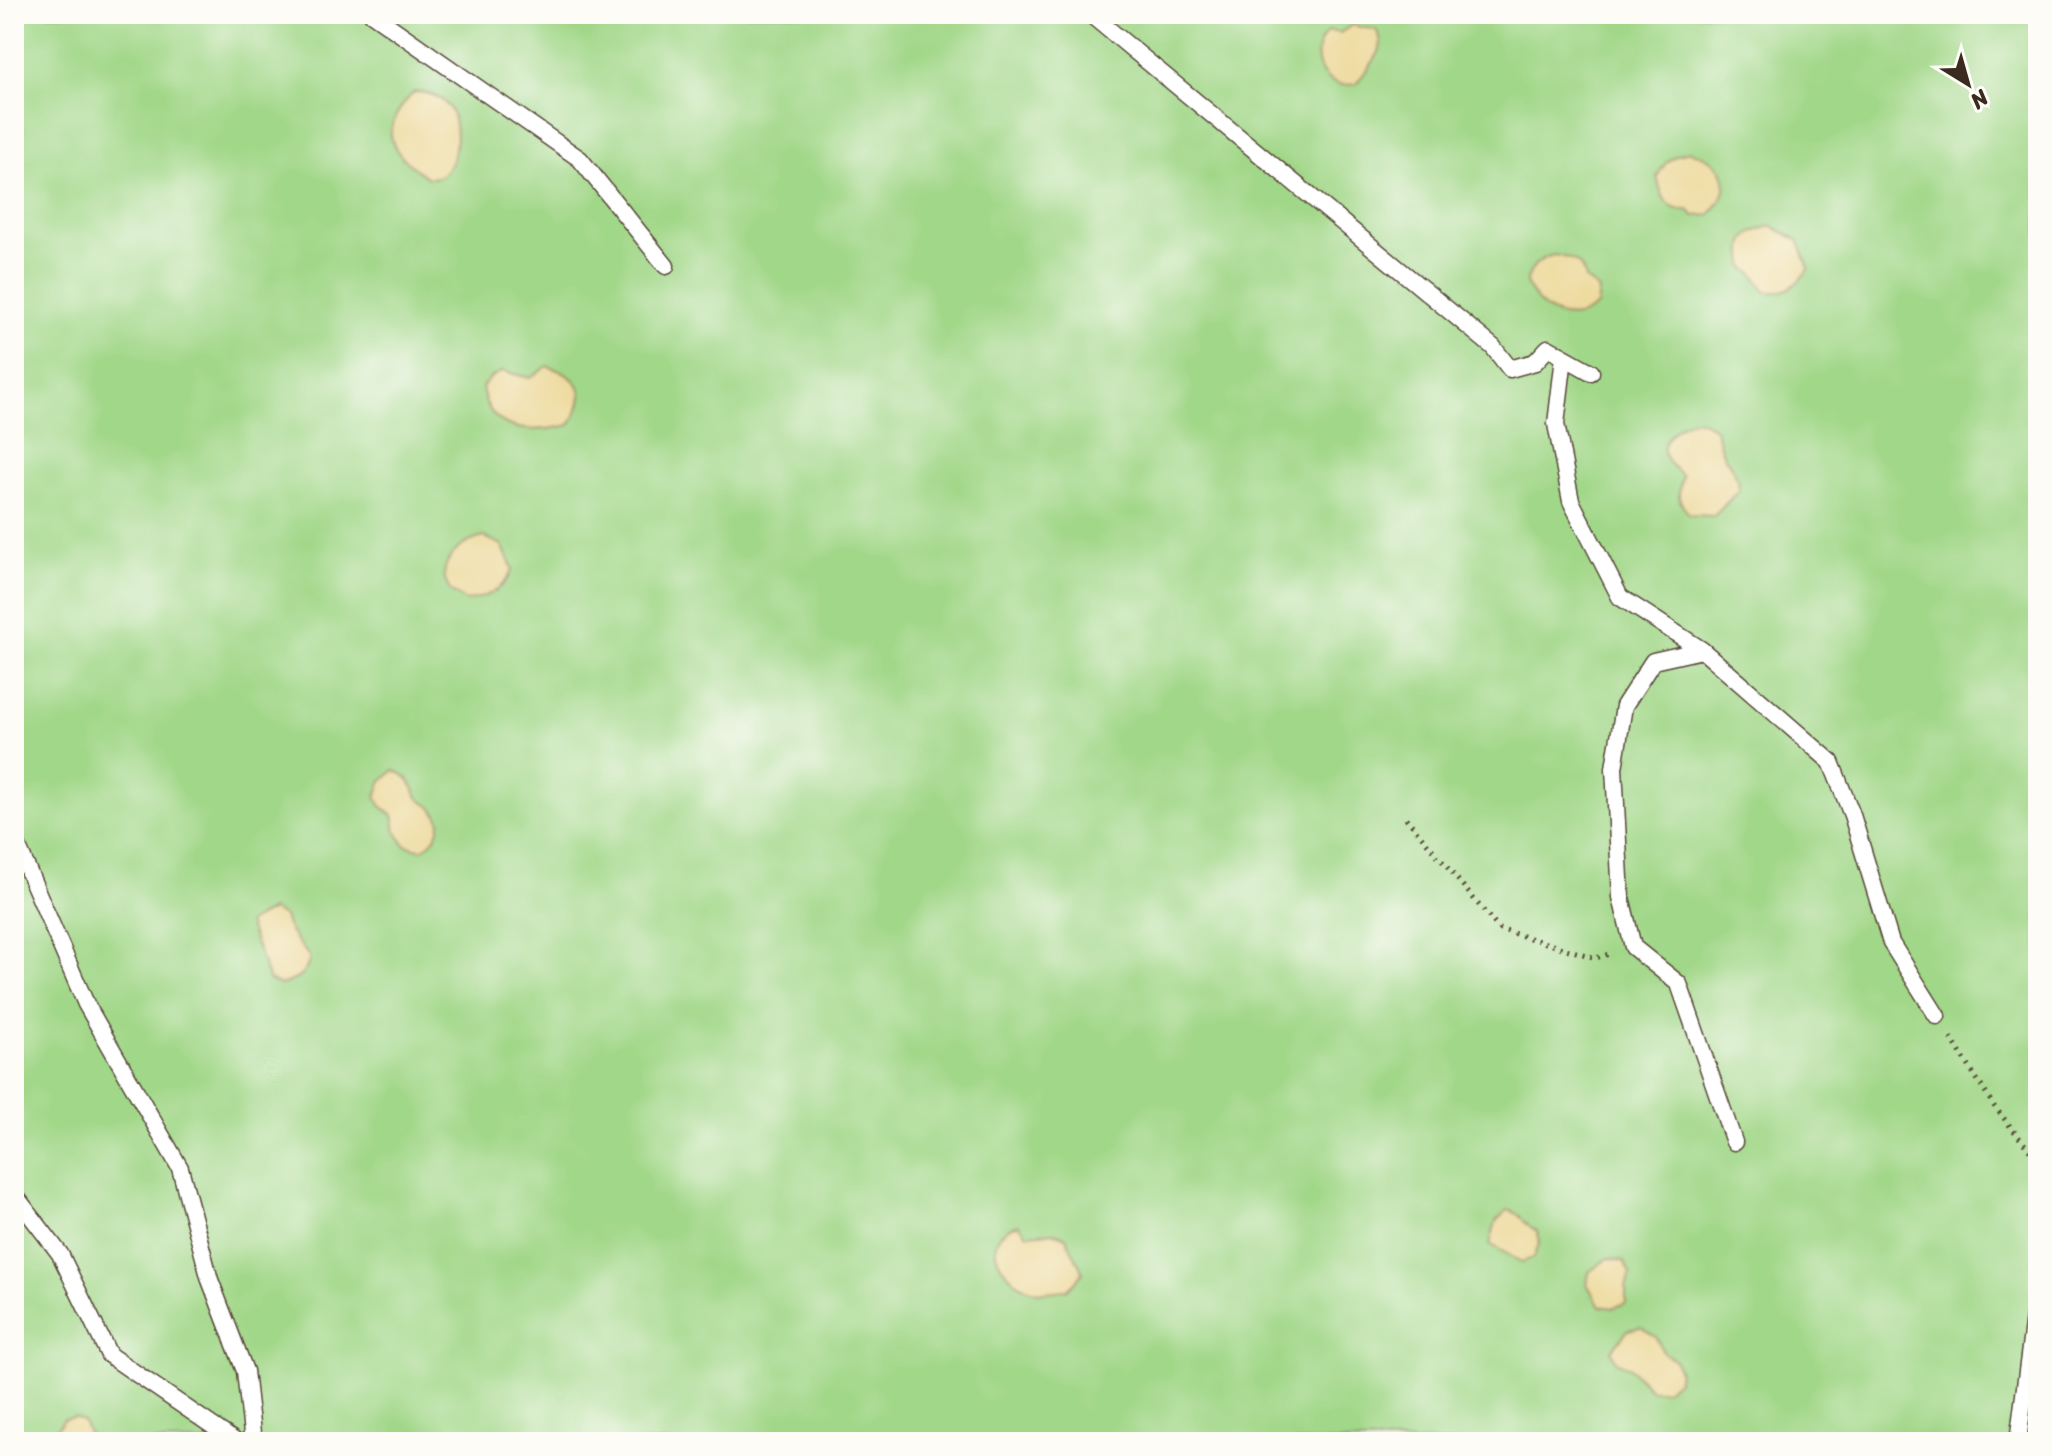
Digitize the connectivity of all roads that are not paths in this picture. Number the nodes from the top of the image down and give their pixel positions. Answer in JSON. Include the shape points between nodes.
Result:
{"nodes":[{"id":1,"x":372,"y":14,"type":"edge"},
{"id":2,"x":1090,"y":14,"type":"edge"},
{"id":3,"x":666,"y":266,"type":"dead end"},
{"id":4,"x":1564,"y":357,"type":"junction"},
{"id":5,"x":1591,"y":372,"type":"dead end"},
{"id":6,"x":1702,"y":650,"type":"junction"},
{"id":7,"x":14,"y":838,"type":"edge"},
{"id":8,"x":1937,"y":1016,"type":"road end"},
{"id":9,"x":1734,"y":1142,"type":"dead end"},
{"id":10,"x":14,"y":1194,"type":"edge"},
{"id":11,"x":2038,"y":1300,"type":"edge"},
{"id":12,"x":236,"y":1442,"type":"edge"},
{"id":13,"x":253,"y":1442,"type":"edge"},
{"id":14,"x":2018,"y":1442,"type":"edge"}],
"edges":[{"from":1,"to":3,"type":"lane","via":[[580,159]]},
{"from":2,"to":4,"type":"lane","via":[[1493,347],[1510,369],[1535,362],[1548,348]]},
{"from":4,"to":5,"type":"lane"},
{"from":4,"to":6,"type":"lane","via":[[1556,424],[1571,501],[1620,597]]},
{"from":6,"to":8,"type":"lane","via":[[1831,762],[1891,943]]},
{"from":6,"to":9,"type":"lane","via":[[1653,661],[1624,706],[1614,768],[1621,897],[1633,947],[1679,984]]},
{"from":7,"to":13,"type":"lane","via":[[86,1004],[180,1168],[210,1280],[245,1371]]},
{"from":10,"to":12,"type":"lane","via":[[60,1254],[109,1355]]},
{"from":11,"to":14,"type":"lane"}]}
